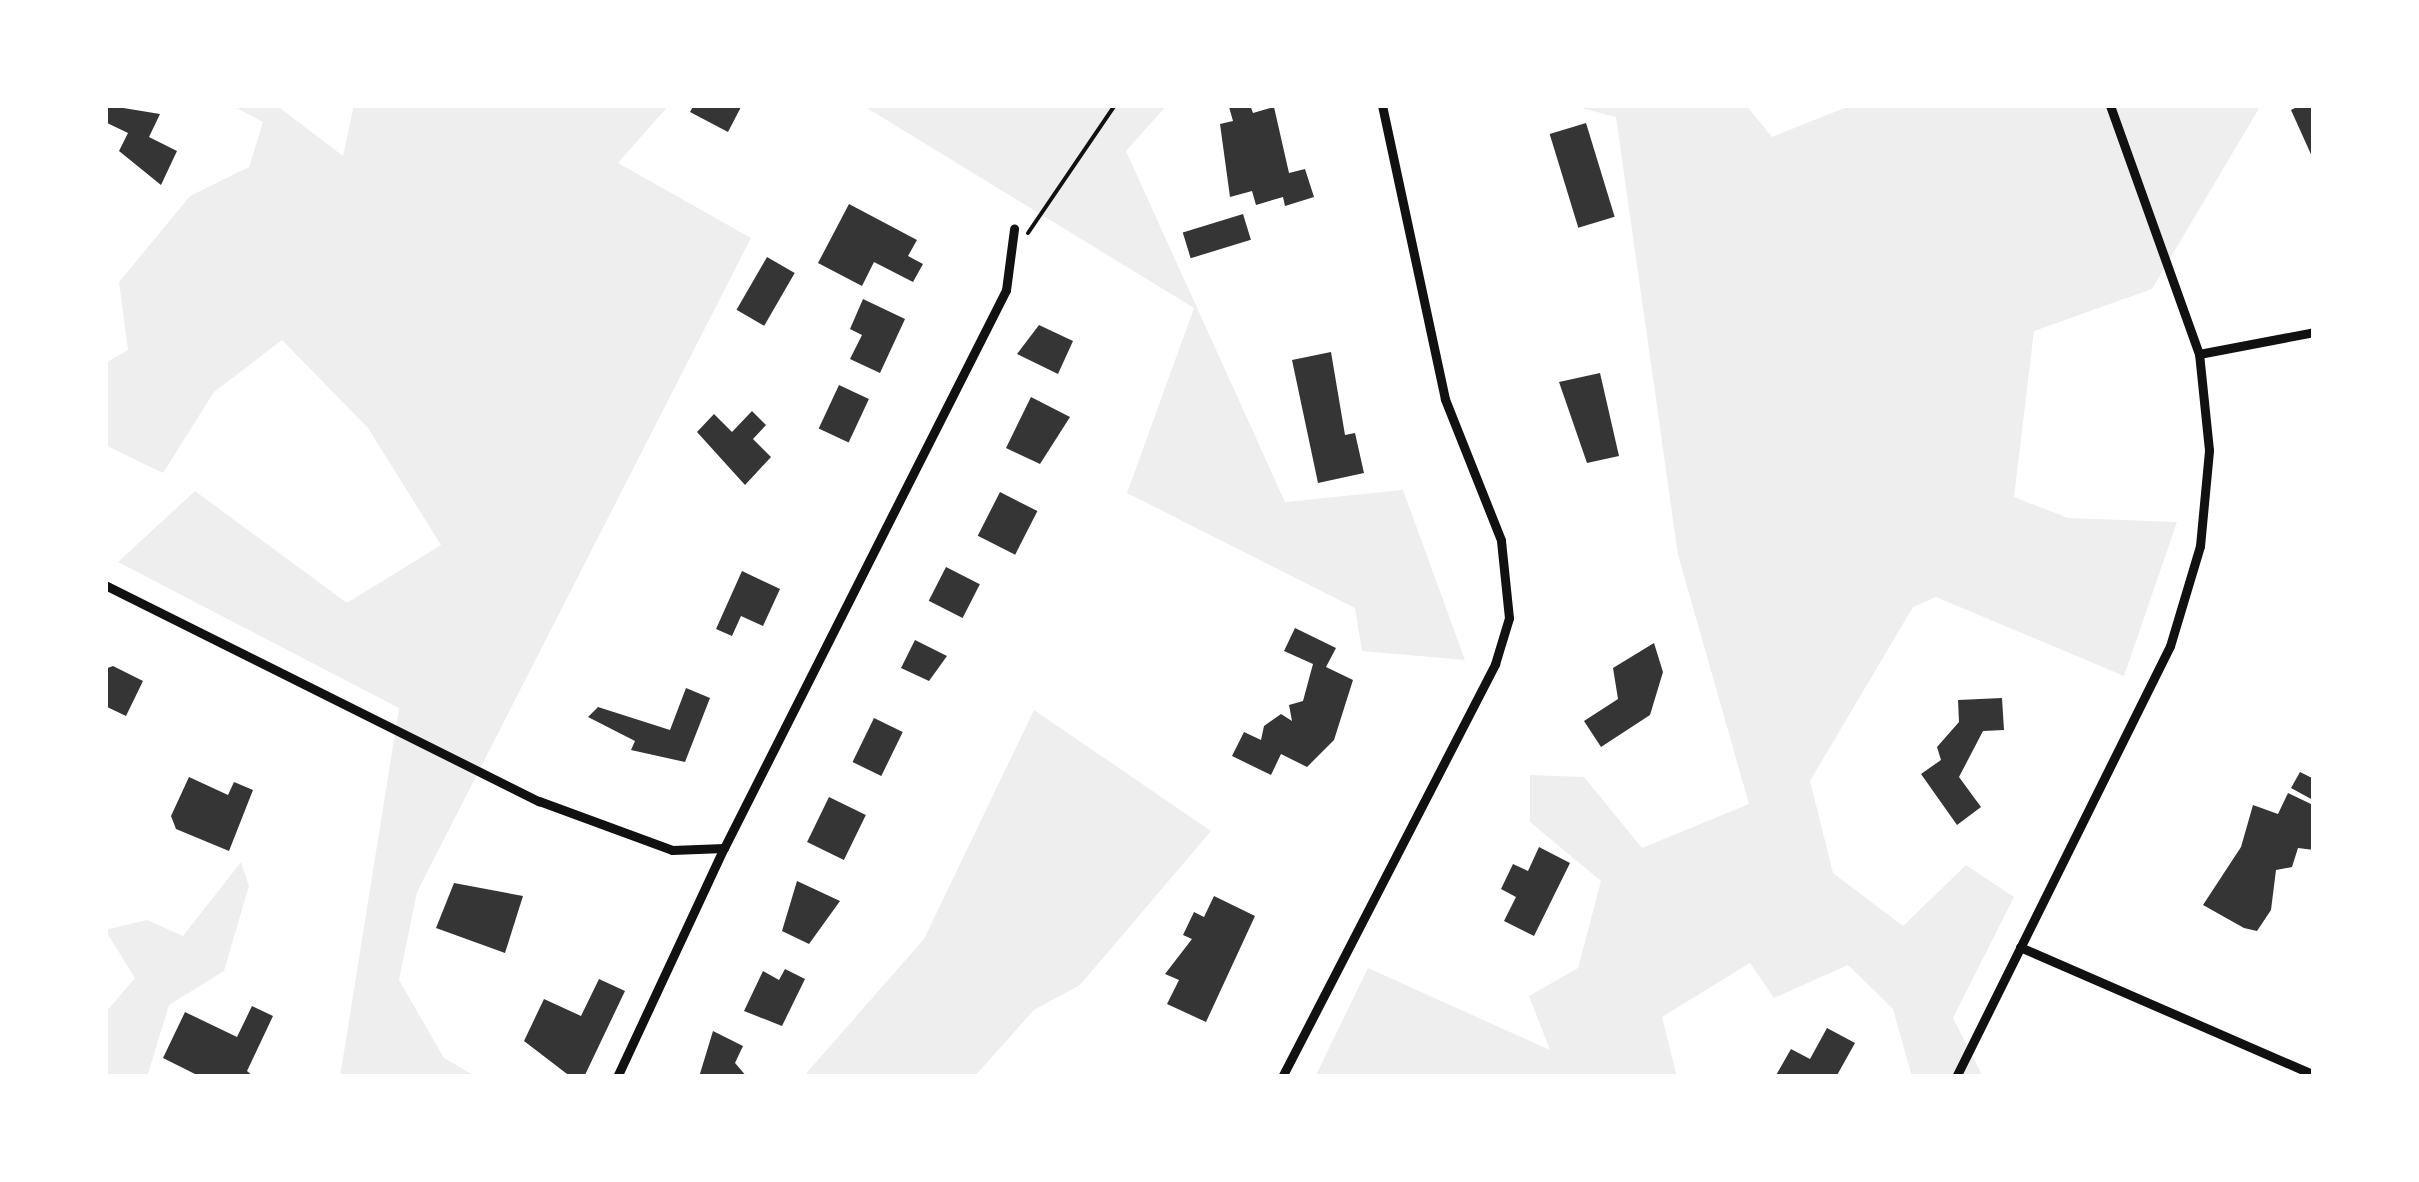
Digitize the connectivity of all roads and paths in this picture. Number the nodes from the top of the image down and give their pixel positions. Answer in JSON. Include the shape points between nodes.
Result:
{"nodes":[{"id":1,"x":1115,"y":105,"type":"edge"},
{"id":2,"x":1382,"y":105,"type":"edge"},
{"id":3,"x":2110,"y":105,"type":"edge"},
{"id":4,"x":1014,"y":229,"type":"dead end"},
{"id":5,"x":1016,"y":252,"type":"junction"},
{"id":6,"x":2314,"y":332,"type":"edge"},
{"id":7,"x":2199,"y":354,"type":"junction"},
{"id":8,"x":105,"y":585,"type":"edge"},
{"id":9,"x":724,"y":848,"type":"junction"},
{"id":10,"x":2020,"y":947,"type":"junction"},
{"id":11,"x":2314,"y":1076,"type":"edge"},
{"id":12,"x":617,"y":1077,"type":"edge"},
{"id":13,"x":1282,"y":1077,"type":"edge"},
{"id":14,"x":1956,"y":1077,"type":"edge"}],
"edges":[{"from":1,"to":5,"type":"path"},
{"from":2,"to":13,"type":"street","via":[[1446,398],[1501,540],[1509,618],[1488,680]]},
{"from":3,"to":7,"type":"street"},
{"from":4,"to":5,"type":"street"},
{"from":5,"to":9,"type":"street","via":[[1006,290]]},
{"from":6,"to":7,"type":"street"},
{"from":7,"to":10,"type":"street","via":[[2209,450],[2188,597]]},
{"from":8,"to":9,"type":"street","via":[[538,801],[672,850]]},
{"from":9,"to":12,"type":"street"},
{"from":10,"to":11,"type":"street"},
{"from":10,"to":14,"type":"street"}]}
